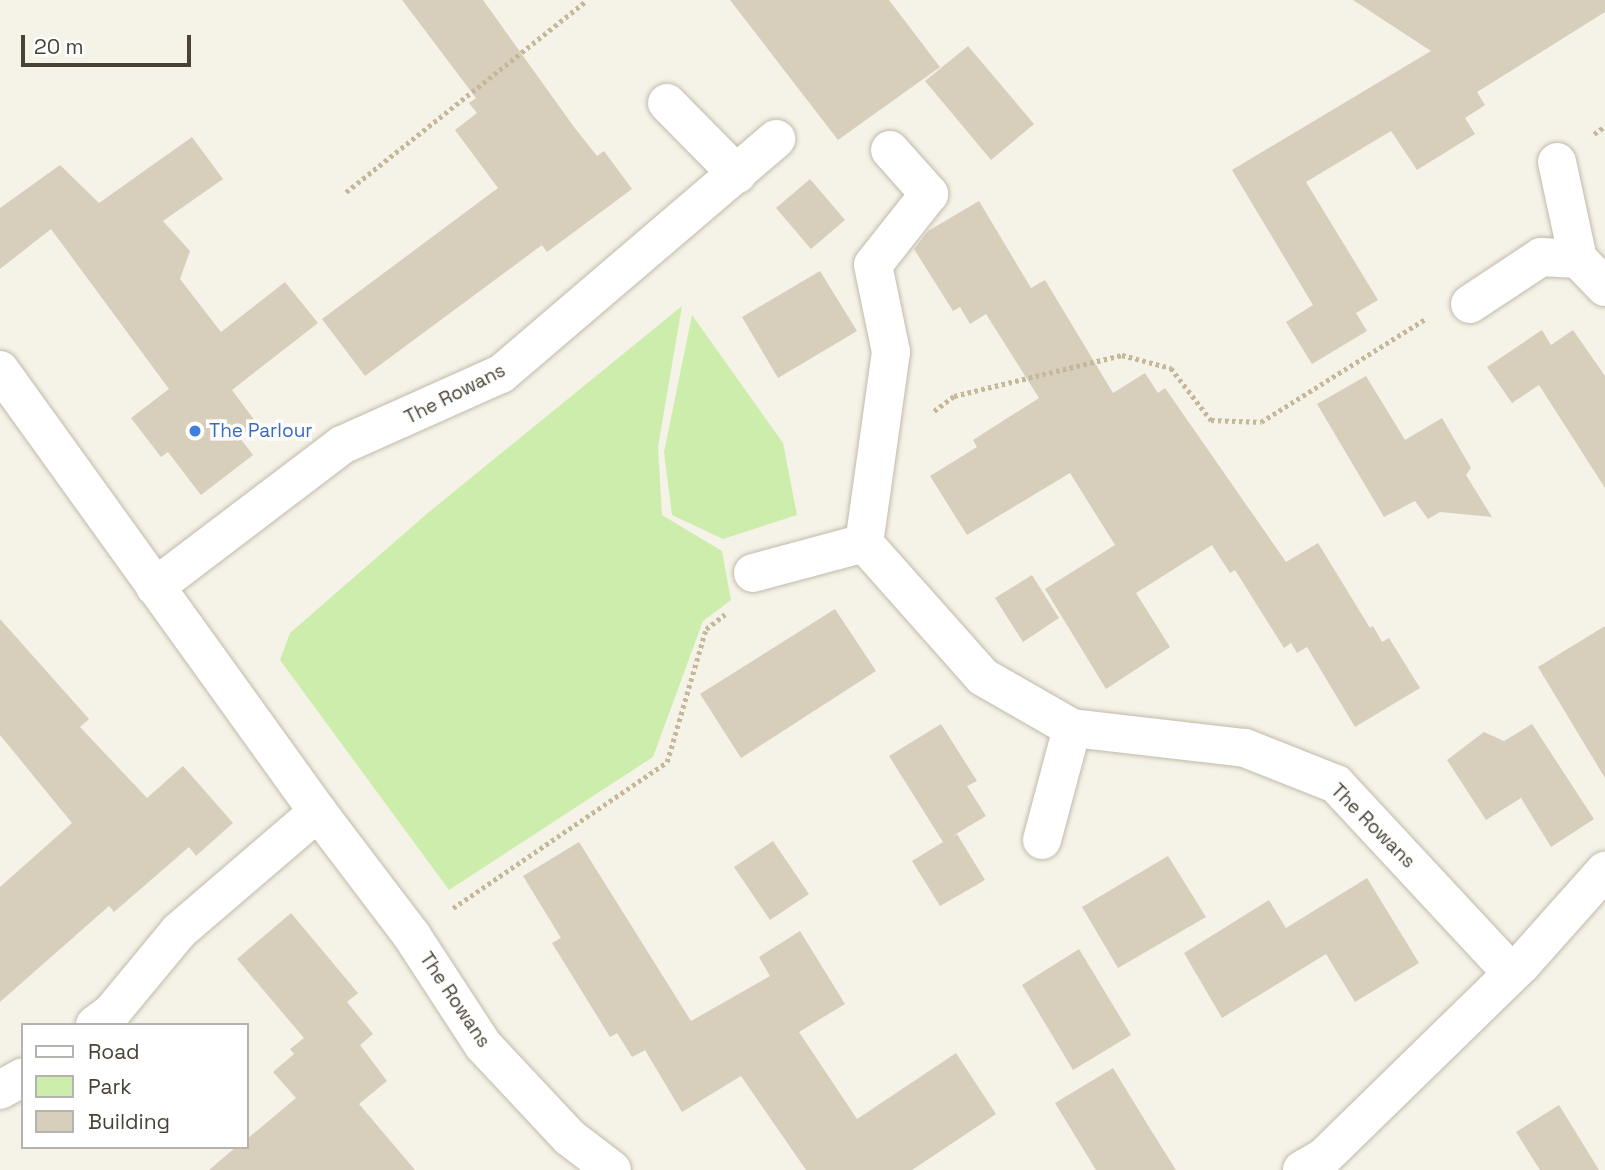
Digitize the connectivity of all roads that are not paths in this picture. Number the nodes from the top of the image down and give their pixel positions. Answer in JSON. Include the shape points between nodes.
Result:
{"nodes":[{"id":1,"x":667,"y":103,"type":"dead end"},
{"id":2,"x":776,"y":139,"type":"dead end"},
{"id":3,"x":890,"y":150,"type":"dead end"},
{"id":4,"x":1557,"y":162,"type":"dead end"},
{"id":5,"x":737,"y":174,"type":"junction"},
{"id":6,"x":1577,"y":259,"type":"junction"},
{"id":7,"x":1605,"y":287,"type":"edge"},
{"id":8,"x":1470,"y":304,"type":"dead end"},
{"id":9,"x":0,"y":370,"type":"edge"},
{"id":10,"x":864,"y":543,"type":"junction"},
{"id":11,"x":753,"y":573,"type":"dead end"},
{"id":12,"x":155,"y":587,"type":"junction"},
{"id":13,"x":1072,"y":728,"type":"junction"},
{"id":14,"x":318,"y":812,"type":"junction"},
{"id":15,"x":1042,"y":840,"type":"dead end"},
{"id":16,"x":1605,"y":872,"type":"edge"},
{"id":17,"x":1511,"y":972,"type":"junction"},
{"id":18,"x":98,"y":1023,"type":"edge"},
{"id":19,"x":21,"y":1078,"type":"edge"},
{"id":20,"x":0,"y":1090,"type":"edge"},
{"id":21,"x":1320,"y":1166,"type":"edge"},
{"id":22,"x":612,"y":1170,"type":"edge"}],
"edges":[{"from":1,"to":5,"type":"street"},
{"from":2,"to":5,"type":"street","name":"The Rowans"},
{"from":3,"to":10,"type":"street","via":[[929,194],[873,265],[891,352]]},
{"from":4,"to":6,"type":"street"},
{"from":5,"to":12,"type":"street","name":"The Rowans","via":[[501,374],[342,445]]},
{"from":6,"to":7,"type":"street"},
{"from":6,"to":8,"type":"street","via":[[1541,257]]},
{"from":9,"to":12,"type":"street","name":"The Rowans"},
{"from":10,"to":11,"type":"street"},
{"from":10,"to":13,"type":"street","name":"The Rowans","via":[[983,677]]},
{"from":12,"to":14,"type":"street","name":"The Rowans"},
{"from":13,"to":15,"type":"street"},
{"from":13,"to":17,"type":"street","name":"The Rowans","via":[[1245,748],[1336,784]]},
{"from":14,"to":18,"type":"street","via":[[179,931]]},
{"from":14,"to":22,"type":"street","name":"The Rowans","via":[[412,936],[482,1045],[569,1138]]},
{"from":16,"to":17,"type":"street"},
{"from":17,"to":21,"type":"street"},
{"from":19,"to":20,"type":"street"}]}
